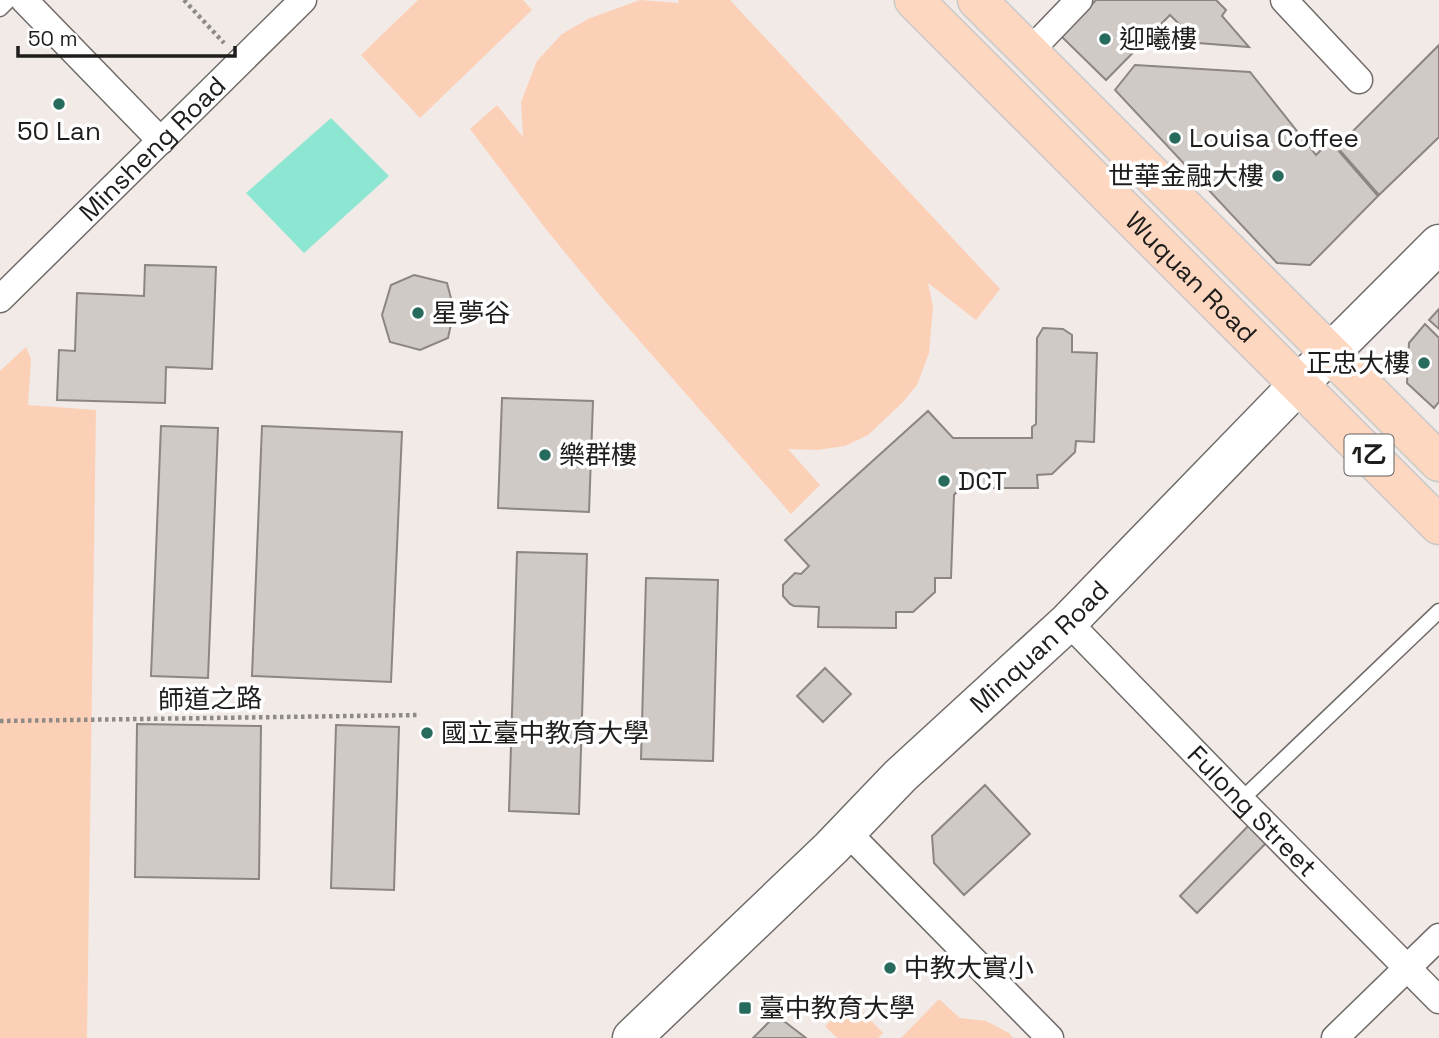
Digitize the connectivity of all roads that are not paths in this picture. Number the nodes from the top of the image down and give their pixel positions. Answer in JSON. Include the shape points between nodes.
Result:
{"nodes":[{"id":1,"x":9,"y":0,"type":"edge"},
{"id":2,"x":24,"y":0,"type":"edge"},
{"id":3,"x":303,"y":0,"type":"edge"},
{"id":4,"x":914,"y":0,"type":"edge"},
{"id":5,"x":977,"y":0,"type":"edge"},
{"id":6,"x":1080,"y":0,"type":"edge"},
{"id":7,"x":1284,"y":0,"type":"edge"},
{"id":8,"x":0,"y":9,"type":"edge"},
{"id":9,"x":1029,"y":52,"type":"junction"},
{"id":10,"x":1359,"y":79,"type":"dead end"},
{"id":11,"x":161,"y":141,"type":"junction"},
{"id":12,"x":1439,"y":244,"type":"edge"},
{"id":13,"x":0,"y":299,"type":"edge"},
{"id":14,"x":1330,"y":353,"type":"junction"},
{"id":15,"x":1299,"y":384,"type":"junction"},
{"id":16,"x":1439,"y":462,"type":"edge"},
{"id":17,"x":1439,"y":525,"type":"edge"},
{"id":18,"x":1439,"y":611,"type":"edge"},
{"id":19,"x":1068,"y":622,"type":"junction"},
{"id":20,"x":1241,"y":800,"type":"junction"},
{"id":21,"x":847,"y":832,"type":"junction"},
{"id":22,"x":1439,"y":937,"type":"edge"},
{"id":23,"x":1407,"y":969,"type":"junction"},
{"id":24,"x":1439,"y":1000,"type":"edge"},
{"id":25,"x":632,"y":1038,"type":"edge"},
{"id":26,"x":1050,"y":1038,"type":"edge"},
{"id":27,"x":1335,"y":1038,"type":"edge"}],
"edges":[{"from":1,"to":8,"type":"lane"},
{"from":2,"to":11,"type":"street"},
{"from":3,"to":11,"type":"street","name":"Minsheng Road"},
{"from":4,"to":15,"type":"main road","name":"Wuquan Road","number":"1乙"},
{"from":5,"to":9,"type":"main road","name":"Wuquan Road","number":"1乙"},
{"from":6,"to":9,"type":"street"},
{"from":7,"to":10,"type":"street"},
{"from":9,"to":14,"type":"main road","name":"Wuquan Road","number":"1乙"},
{"from":11,"to":13,"type":"street","name":"Minsheng Road"},
{"from":12,"to":14,"type":"main road","name":"Minquan Road"},
{"from":14,"to":15,"type":"main road","name":"Minquan Road"},
{"from":14,"to":16,"type":"main road","name":"Wuquan Road","number":"1乙"},
{"from":15,"to":17,"type":"main road","name":"Wuquan Road","number":"1乙"},
{"from":15,"to":19,"type":"main road","name":"Minquan Road"},
{"from":18,"to":20,"type":"lane"},
{"from":19,"to":20,"type":"street","name":"Fulong Street"},
{"from":19,"to":21,"type":"main road","name":"Minquan Road","via":[[900,776]]},
{"from":20,"to":23,"type":"street","name":"Fulong Street"},
{"from":21,"to":25,"type":"main road","name":"Minquan Road"},
{"from":21,"to":26,"type":"street"},
{"from":22,"to":23,"type":"street"},
{"from":23,"to":24,"type":"street","name":"Fulong Street"},
{"from":23,"to":27,"type":"street"}]}
